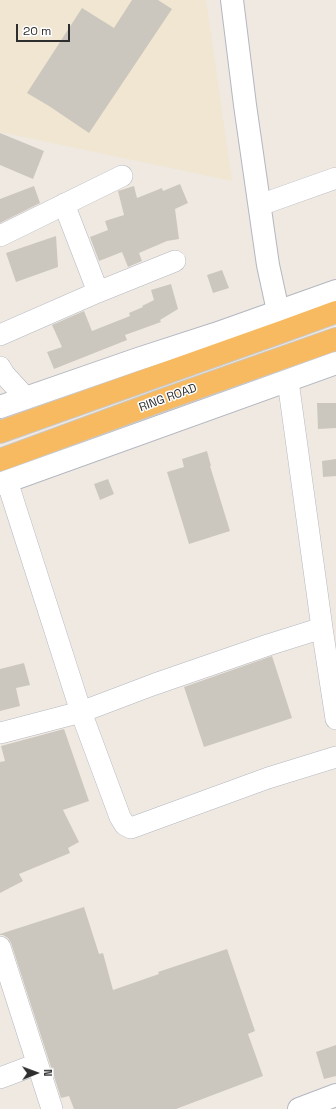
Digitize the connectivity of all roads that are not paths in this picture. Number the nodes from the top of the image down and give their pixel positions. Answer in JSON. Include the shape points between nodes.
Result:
{"nodes":[{"id":1,"x":232,"y":0,"type":"edge"},
{"id":2,"x":122,"y":176,"type":"dead end"},
{"id":3,"x":336,"y":178,"type":"edge"},
{"id":4,"x":64,"y":204,"type":"junction"},
{"id":5,"x":260,"y":206,"type":"junction"},
{"id":6,"x":0,"y":236,"type":"edge"},
{"id":7,"x":175,"y":261,"type":"dead end"},
{"id":8,"x":336,"y":291,"type":"edge"},
{"id":9,"x":98,"y":292,"type":"junction"},
{"id":10,"x":278,"y":311,"type":"junction"},
{"id":11,"x":336,"y":312,"type":"edge"},
{"id":12,"x":0,"y":335,"type":"edge"},
{"id":13,"x":336,"y":339,"type":"edge"},
{"id":14,"x":336,"y":363,"type":"edge"},
{"id":15,"x":0,"y":368,"type":"edge"},
{"id":16,"x":288,"y":381,"type":"junction"},
{"id":17,"x":26,"y":398,"type":"junction"},
{"id":18,"x":0,"y":408,"type":"edge"},
{"id":19,"x":0,"y":432,"type":"edge"},
{"id":20,"x":0,"y":460,"type":"edge"},
{"id":21,"x":4,"y":483,"type":"edge"},
{"id":22,"x":322,"y":628,"type":"junction"},
{"id":23,"x":81,"y":712,"type":"junction"},
{"id":24,"x":336,"y":719,"type":"edge"},
{"id":25,"x":0,"y":733,"type":"edge"},
{"id":26,"x":336,"y":757,"type":"edge"},
{"id":27,"x":0,"y":947,"type":"edge"},
{"id":28,"x":37,"y":1064,"type":"junction"},
{"id":29,"x":0,"y":1078,"type":"edge"},
{"id":30,"x":336,"y":1095,"type":"edge"},
{"id":31,"x":52,"y":1109,"type":"edge"},
{"id":32,"x":299,"y":1109,"type":"edge"}],
"edges":[{"from":1,"to":5,"type":"main road"},
{"from":2,"to":4,"type":"street"},
{"from":3,"to":5,"type":"street"},
{"from":4,"to":6,"type":"street"},
{"from":4,"to":9,"type":"street"},
{"from":5,"to":10,"type":"main road","via":[[268,265]]},
{"from":7,"to":9,"type":"street"},
{"from":8,"to":10,"type":"main road"},
{"from":9,"to":12,"type":"street"},
{"from":10,"to":17,"type":"main road"},
{"from":11,"to":19,"type":"highway","name":"RING ROAD"},
{"from":13,"to":20,"type":"highway","name":"RING ROAD"},
{"from":14,"to":16,"type":"main road"},
{"from":15,"to":17,"type":"street"},
{"from":16,"to":21,"type":"main road"},
{"from":16,"to":22,"type":"street"},
{"from":17,"to":18,"type":"main road"},
{"from":21,"to":23,"type":"street"},
{"from":22,"to":23,"type":"street","via":[[155,684]]},
{"from":22,"to":24,"type":"street"},
{"from":23,"to":25,"type":"street"},
{"from":23,"to":26,"type":"street","via":[[120,817],[131,828],[268,778]]},
{"from":27,"to":28,"type":"street"},
{"from":28,"to":29,"type":"street"},
{"from":28,"to":31,"type":"street"},
{"from":30,"to":32,"type":"main road"}]}
